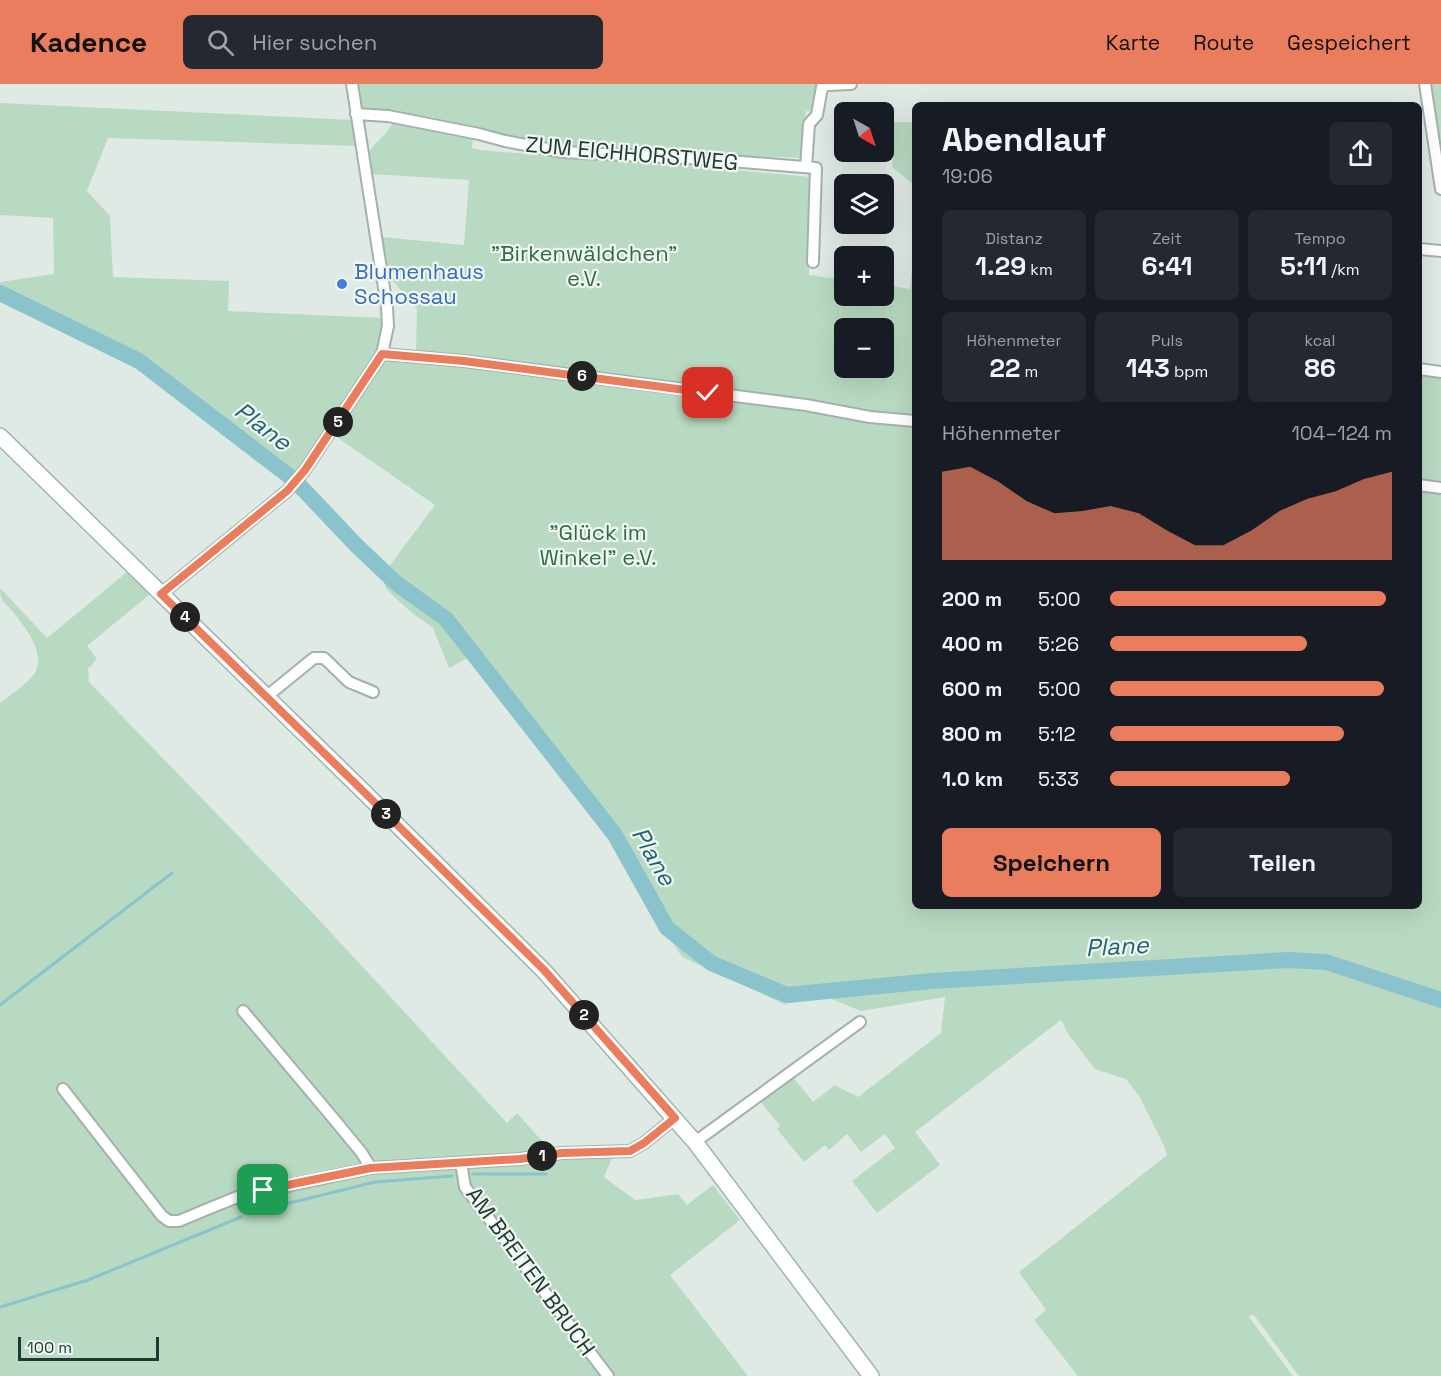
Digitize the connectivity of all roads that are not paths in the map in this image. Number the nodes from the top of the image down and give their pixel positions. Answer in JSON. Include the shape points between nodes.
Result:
{"nodes":[{"id":1,"x":352,"y":84,"type":"edge"},
{"id":2,"x":851,"y":84,"type":"edge"},
{"id":3,"x":1425,"y":84,"type":"edge"},
{"id":4,"x":356,"y":114,"type":"junction"},
{"id":5,"x":806,"y":167,"type":"junction"},
{"id":6,"x":1441,"y":189,"type":"edge"},
{"id":7,"x":1422,"y":249,"type":"edge"},
{"id":8,"x":1441,"y":251,"type":"edge"},
{"id":9,"x":813,"y":262,"type":"dead end"},
{"id":10,"x":382,"y":354,"type":"junction"},
{"id":11,"x":1422,"y":369,"type":"edge"},
{"id":12,"x":1441,"y":372,"type":"edge"},
{"id":13,"x":912,"y":421,"type":"edge"},
{"id":14,"x":0,"y":436,"type":"edge"},
{"id":15,"x":1422,"y":485,"type":"edge"},
{"id":16,"x":1441,"y":488,"type":"edge"},
{"id":17,"x":161,"y":594,"type":"junction"},
{"id":18,"x":373,"y":692,"type":"dead end"},
{"id":19,"x":267,"y":697,"type":"junction"},
{"id":20,"x":243,"y":1011,"type":"dead end"},
{"id":21,"x":860,"y":1022,"type":"dead end"},
{"id":22,"x":63,"y":1089,"type":"dead end"},
{"id":23,"x":675,"y":1118,"type":"junction"},
{"id":24,"x":695,"y":1142,"type":"junction"},
{"id":25,"x":461,"y":1163,"type":"junction"},
{"id":26,"x":371,"y":1168,"type":"junction"},
{"id":27,"x":608,"y":1376,"type":"edge"},
{"id":28,"x":871,"y":1376,"type":"edge"}],
"edges":[{"from":1,"to":4,"type":"street"},
{"from":2,"to":5,"type":"street","via":[[822,87],[817,116],[809,124]]},
{"from":3,"to":6,"type":"street"},
{"from":4,"to":5,"type":"street","name":"ZUM EICHHORSTWEG","via":[[388,116],[563,152]]},
{"from":4,"to":10,"type":"street","via":[[387,307],[388,326]]},
{"from":5,"to":9,"type":"street","via":[[816,168]]},
{"from":7,"to":8,"type":"street"},
{"from":10,"to":13,"type":"street","via":[[464,361]]},
{"from":10,"to":17,"type":"street","via":[[287,491]]},
{"from":11,"to":12,"type":"street"},
{"from":14,"to":17,"type":"street"},
{"from":15,"to":16,"type":"street"},
{"from":17,"to":19,"type":"street"},
{"from":18,"to":19,"type":"street","via":[[349,681],[324,658],[314,658]]},
{"from":19,"to":23,"type":"street","via":[[544,970]]},
{"from":20,"to":26,"type":"street"},
{"from":21,"to":24,"type":"street"},
{"from":22,"to":26,"type":"street","name":"AM BREITEN BRUCH","via":[[169,1221],[179,1221],[263,1190]]},
{"from":23,"to":24,"type":"street"},
{"from":23,"to":25,"type":"street","name":"AM BREITEN BRUCH","via":[[630,1151]]},
{"from":24,"to":28,"type":"street"},
{"from":25,"to":26,"type":"street","name":"AM BREITEN BRUCH"},
{"from":25,"to":27,"type":"street","name":"AM BREITEN BRUCH","via":[[465,1186]]}]}
